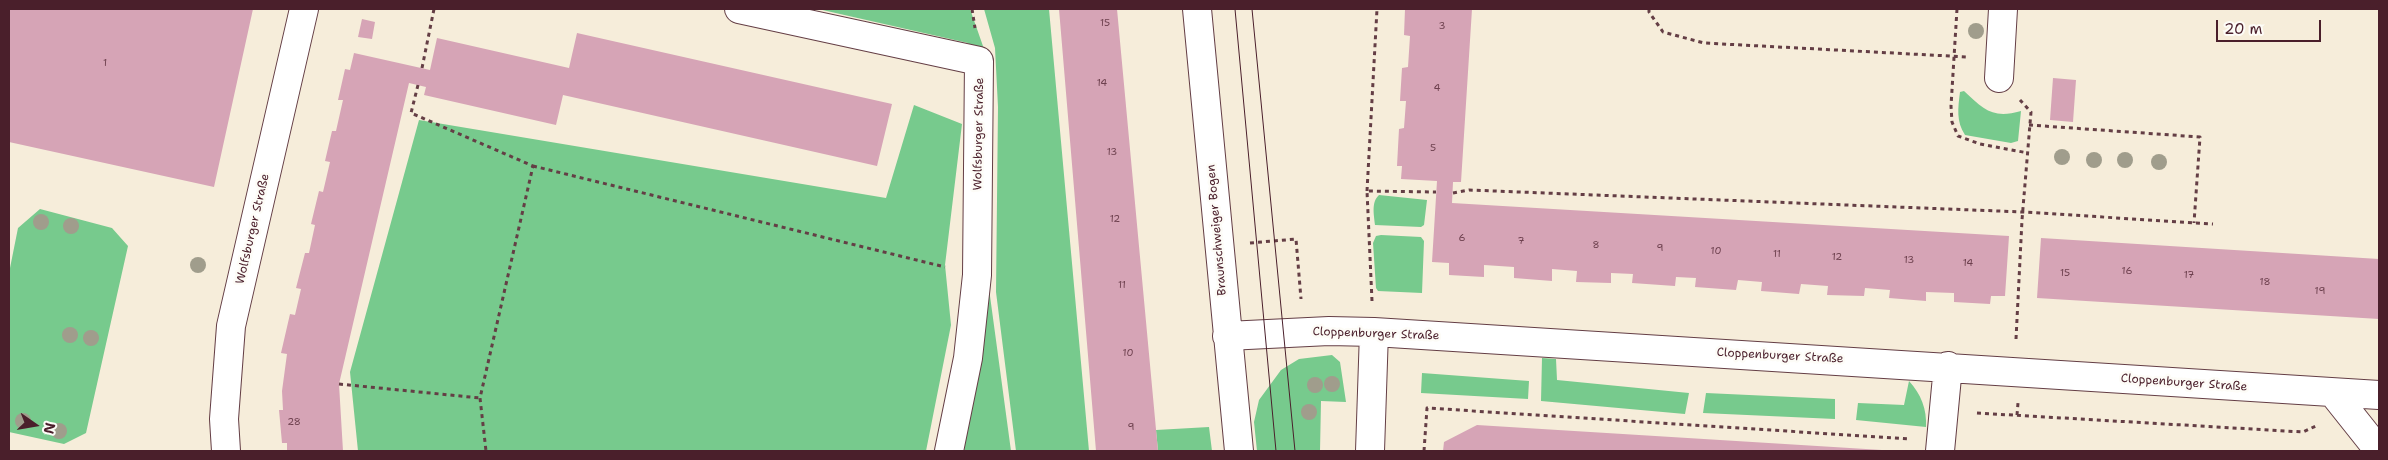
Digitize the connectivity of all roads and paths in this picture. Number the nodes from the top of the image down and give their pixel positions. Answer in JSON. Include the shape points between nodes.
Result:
{"nodes":[{"id":1,"x":304,"y":9,"type":"edge"},
{"id":2,"x":434,"y":9,"type":"edge"},
{"id":3,"x":739,"y":9,"type":"edge"},
{"id":4,"x":1197,"y":9,"type":"edge"},
{"id":5,"x":1377,"y":9,"type":"edge"},
{"id":6,"x":1649,"y":9,"type":"edge"},
{"id":7,"x":1957,"y":9,"type":"edge"},
{"id":8,"x":2003,"y":9,"type":"edge"},
{"id":9,"x":1954,"y":56,"type":"junction"},
{"id":10,"x":422,"y":68,"type":"dead end"},
{"id":11,"x":1999,"y":68,"type":"junction"},
{"id":12,"x":418,"y":86,"type":"dead end"},
{"id":13,"x":2029,"y":125,"type":"junction"},
{"id":14,"x":2028,"y":153,"type":"junction"},
{"id":15,"x":533,"y":166,"type":"junction"},
{"id":16,"x":1366,"y":191,"type":"junction"},
{"id":17,"x":1436,"y":192,"type":"dead end"},
{"id":18,"x":1453,"y":193,"type":"dead end"},
{"id":19,"x":2023,"y":212,"type":"junction"},
{"id":20,"x":2194,"y":223,"type":"junction"},
{"id":21,"x":2213,"y":224,"type":"dead end"},
{"id":22,"x":1219,"y":246,"type":"junction"},
{"id":23,"x":977,"y":275,"type":"junction"},
{"id":24,"x":1304,"y":332,"type":"junction"},
{"id":25,"x":1374,"y":332,"type":"junction"},
{"id":26,"x":1227,"y":336,"type":"junction"},
{"id":27,"x":1948,"y":366,"type":"junction"},
{"id":28,"x":2014,"y":371,"type":"junction"},
{"id":29,"x":339,"y":384,"type":"dead end"},
{"id":30,"x":2333,"y":393,"type":"junction"},
{"id":31,"x":2379,"y":395,"type":"edge"},
{"id":32,"x":480,"y":398,"type":"junction"},
{"id":33,"x":1944,"y":410,"type":"junction"},
{"id":34,"x":2321,"y":424,"type":"dead end"},
{"id":35,"x":2379,"y":447,"type":"edge"},
{"id":36,"x":226,"y":451,"type":"edge"},
{"id":37,"x":486,"y":451,"type":"edge"},
{"id":38,"x":949,"y":451,"type":"edge"},
{"id":39,"x":1239,"y":451,"type":"edge"},
{"id":40,"x":1370,"y":451,"type":"edge"},
{"id":41,"x":1424,"y":451,"type":"edge"},
{"id":42,"x":1940,"y":451,"type":"edge"}],
"edges":[{"from":1,"to":36,"type":"street","name":"Wolfsburger Straße","via":[[232,326],[224,419]]},
{"from":2,"to":10,"type":"path"},
{"from":3,"to":23,"type":"street","name":"Wolfsburger Straße","via":[[980,61]]},
{"from":4,"to":22,"type":"street","name":"Braunschweiger Bogen"},
{"from":5,"to":16,"type":"path"},
{"from":6,"to":9,"type":"path","via":[[1663,32],[1704,43]]},
{"from":7,"to":9,"type":"path"},
{"from":8,"to":11,"type":"street"},
{"from":9,"to":11,"type":"path"},
{"from":9,"to":14,"type":"path","via":[[1950,106],[1958,136],[1980,144]]},
{"from":11,"to":13,"type":"path","via":[[2030,112]]},
{"from":12,"to":15,"type":"path","via":[[411,113]]},
{"from":13,"to":14,"type":"path"},
{"from":13,"to":20,"type":"path","via":[[2200,137]]},
{"from":14,"to":19,"type":"path"},
{"from":15,"to":23,"type":"path"},
{"from":15,"to":32,"type":"path"},
{"from":16,"to":17,"type":"path"},
{"from":16,"to":25,"type":"path"},
{"from":18,"to":19,"type":"path","via":[[1469,190]]},
{"from":19,"to":20,"type":"path"},
{"from":19,"to":28,"type":"path"},
{"from":20,"to":21,"type":"path"},
{"from":22,"to":24,"type":"path","via":[[1296,239]]},
{"from":22,"to":26,"type":"street","name":"Braunschweiger Bogen"},
{"from":23,"to":38,"type":"street","name":"Wolfsburger Straße","via":[[968,358]]},
{"from":24,"to":25,"type":"street","name":"Cloppenburger Straße"},
{"from":24,"to":26,"type":"street","name":"Cloppenburger Straße"},
{"from":25,"to":27,"type":"street","name":"Cloppenburger Straße"},
{"from":25,"to":40,"type":"street"},
{"from":26,"to":39,"type":"street","name":"Braunschweiger Bogen"},
{"from":27,"to":28,"type":"street","name":"Cloppenburger Straße"},
{"from":27,"to":33,"type":"street"},
{"from":28,"to":30,"type":"street","name":"Cloppenburger Straße"},
{"from":29,"to":32,"type":"path"},
{"from":30,"to":31,"type":"street","name":"Cloppenburger Straße"},
{"from":30,"to":35,"type":"street"},
{"from":32,"to":37,"type":"path"},
{"from":33,"to":34,"type":"path","via":[[2303,432]]},
{"from":33,"to":41,"type":"path","via":[[1926,440],[1427,408]]},
{"from":33,"to":42,"type":"street"}]}
